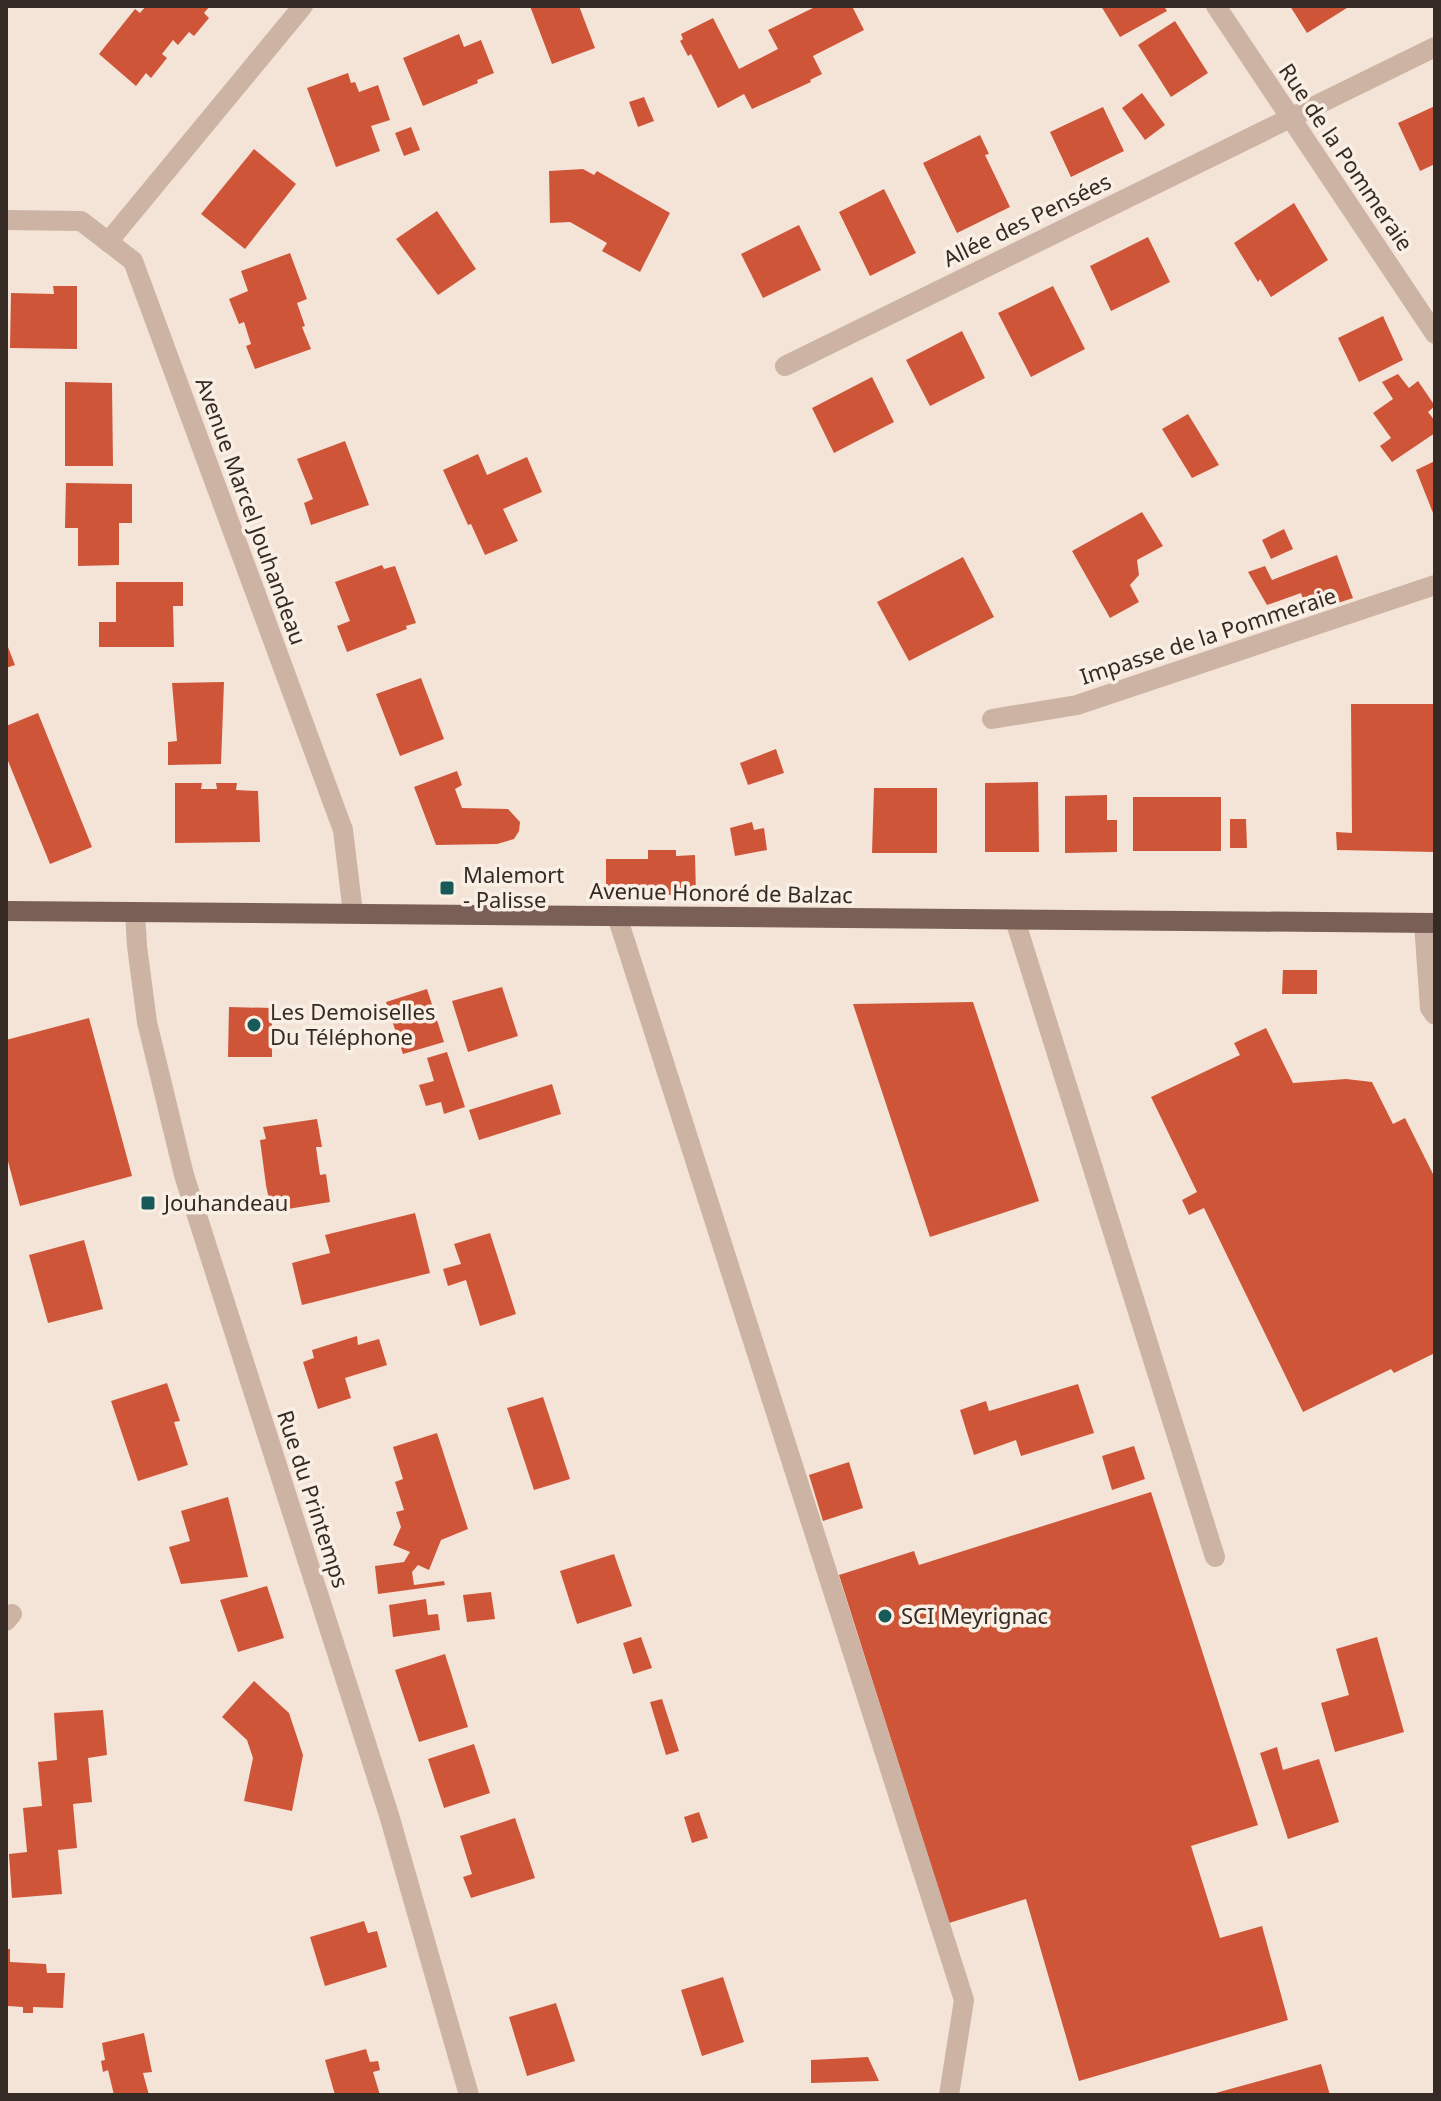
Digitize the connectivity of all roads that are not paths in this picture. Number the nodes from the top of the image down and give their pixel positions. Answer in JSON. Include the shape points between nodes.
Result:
{"nodes":[{"id":1,"x":303,"y":6,"type":"edge"},
{"id":2,"x":1216,"y":6,"type":"edge"},
{"id":3,"x":1435,"y":47,"type":"edge"},
{"id":4,"x":1291,"y":118,"type":"junction"},
{"id":5,"x":6,"y":220,"type":"edge"},
{"id":6,"x":108,"y":242,"type":"junction"},
{"id":7,"x":1435,"y":334,"type":"edge"},
{"id":8,"x":785,"y":366,"type":"dead end"},
{"id":9,"x":1435,"y":585,"type":"edge"},
{"id":10,"x":992,"y":719,"type":"dead end"},
{"id":11,"x":6,"y":911,"type":"edge"},
{"id":12,"x":135,"y":912,"type":"junction"},
{"id":13,"x":353,"y":913,"type":"junction"},
{"id":14,"x":617,"y":916,"type":"junction"},
{"id":15,"x":1015,"y":920,"type":"junction"},
{"id":16,"x":1430,"y":923,"type":"edge"},
{"id":17,"x":1435,"y":1015,"type":"edge"},
{"id":18,"x":1215,"y":1557,"type":"dead end"},
{"id":19,"x":469,"y":2095,"type":"edge"},
{"id":20,"x":949,"y":2095,"type":"edge"}],
"edges":[{"from":1,"to":6,"type":"street"},
{"from":2,"to":4,"type":"street","name":"Rue de la Pommeraie"},
{"from":3,"to":4,"type":"street","name":"Allée des Pensées"},
{"from":4,"to":7,"type":"street","name":"Rue de la Pommeraie"},
{"from":4,"to":8,"type":"street","name":"Allée des Pensées"},
{"from":5,"to":6,"type":"street","name":"Avenue Marcel Jouhandeau","via":[[81,221]]},
{"from":6,"to":13,"type":"street","name":"Avenue Marcel Jouhandeau","via":[[133,261],[343,830]]},
{"from":9,"to":10,"type":"street","name":"Impasse de la Pommeraie","via":[[1077,705]]},
{"from":11,"to":12,"type":"main road","name":"Avenue Honoré de Balzac"},
{"from":12,"to":13,"type":"main road","name":"Avenue Honoré de Balzac"},
{"from":12,"to":19,"type":"street","name":"Rue du Printemps","via":[[147,1022],[184,1175],[389,1815]]},
{"from":13,"to":14,"type":"main road","name":"Avenue Honoré de Balzac"},
{"from":14,"to":15,"type":"main road","name":"Avenue Honoré de Balzac"},
{"from":14,"to":20,"type":"street","via":[[964,2000]]},
{"from":15,"to":16,"type":"main road","name":"Avenue Honoré de Balzac"},
{"from":15,"to":18,"type":"street"},
{"from":16,"to":17,"type":"street","via":[[1430,1008]]}]}
